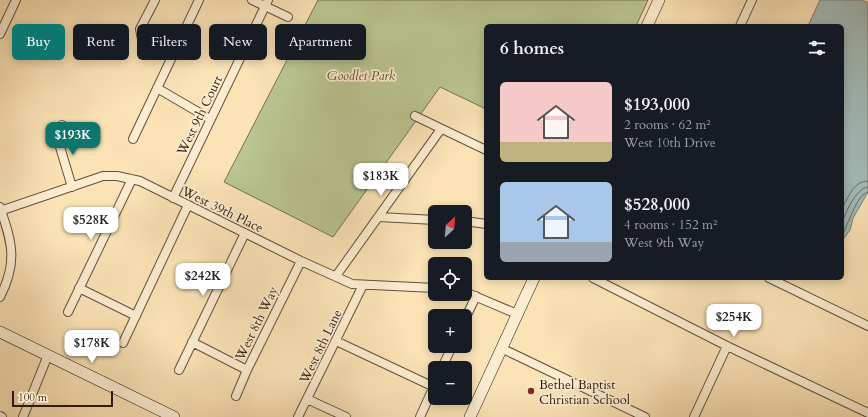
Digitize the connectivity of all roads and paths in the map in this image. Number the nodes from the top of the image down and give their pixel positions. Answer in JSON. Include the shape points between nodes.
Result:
{"nodes":[{"id":1,"x":16,"y":0,"type":"edge"},
{"id":2,"x":155,"y":0,"type":"edge"},
{"id":3,"x":199,"y":0,"type":"edge"},
{"id":4,"x":252,"y":0,"type":"edge"},
{"id":5,"x":659,"y":0,"type":"edge"},
{"id":6,"x":752,"y":0,"type":"edge"},
{"id":7,"x":267,"y":3,"type":"edge"},
{"id":8,"x":288,"y":17,"type":"dead end"},
{"id":9,"x":143,"y":24,"type":"edge"},
{"id":10,"x":648,"y":24,"type":"edge"},
{"id":11,"x":741,"y":24,"type":"edge"},
{"id":12,"x":0,"y":34,"type":"edge"},
{"id":13,"x":157,"y":88,"type":"junction"},
{"id":14,"x":415,"y":116,"type":"dead end"},
{"id":15,"x":210,"y":119,"type":"junction"},
{"id":16,"x":62,"y":125,"type":"dead end"},
{"id":17,"x":441,"y":129,"type":"junction"},
{"id":18,"x":133,"y":139,"type":"dead end"},
{"id":19,"x":484,"y":149,"type":"edge"},
{"id":20,"x":132,"y":179,"type":"junction"},
{"id":21,"x":72,"y":187,"type":"junction"},
{"id":22,"x":173,"y":198,"type":"junction"},
{"id":23,"x":188,"y":205,"type":"junction"},
{"id":24,"x":0,"y":209,"type":"edge"},
{"id":25,"x":379,"y":217,"type":"junction"},
{"id":26,"x":428,"y":220,"type":"edge"},
{"id":27,"x":472,"y":222,"type":"edge"},
{"id":28,"x":484,"y":224,"type":"edge"},
{"id":29,"x":245,"y":233,"type":"junction"},
{"id":30,"x":301,"y":260,"type":"junction"},
{"id":31,"x":336,"y":276,"type":"junction"},
{"id":32,"x":533,"y":280,"type":"edge"},
{"id":33,"x":597,"y":280,"type":"edge"},
{"id":34,"x":773,"y":280,"type":"edge"},
{"id":35,"x":363,"y":285,"type":"junction"},
{"id":36,"x":79,"y":288,"type":"junction"},
{"id":37,"x":428,"y":288,"type":"edge"},
{"id":38,"x":472,"y":295,"type":"edge"},
{"id":39,"x":476,"y":296,"type":"junction"},
{"id":40,"x":0,"y":297,"type":"edge"},
{"id":41,"x":470,"y":309,"type":"edge"},
{"id":42,"x":68,"y":312,"type":"dead end"},
{"id":43,"x":517,"y":314,"type":"junction"},
{"id":44,"x":136,"y":316,"type":"junction"},
{"id":45,"x":868,"y":326,"type":"edge"},
{"id":46,"x":0,"y":332,"type":"edge"},
{"id":47,"x":336,"y":341,"type":"junction"},
{"id":48,"x":123,"y":342,"type":"dead end"},
{"id":49,"x":192,"y":342,"type":"junction"},
{"id":50,"x":727,"y":346,"type":"junction"},
{"id":51,"x":501,"y":348,"type":"junction"},
{"id":52,"x":48,"y":355,"type":"junction"},
{"id":53,"x":179,"y":370,"type":"dead end"},
{"id":54,"x":247,"y":370,"type":"junction"},
{"id":55,"x":428,"y":382,"type":"edge"},
{"id":56,"x":236,"y":396,"type":"dead end"},
{"id":57,"x":307,"y":398,"type":"junction"},
{"id":58,"x":428,"y":399,"type":"edge"},
{"id":59,"x":868,"y":413,"type":"edge"},
{"id":60,"x":22,"y":417,"type":"edge"},
{"id":61,"x":174,"y":417,"type":"edge"},
{"id":62,"x":298,"y":417,"type":"edge"},
{"id":63,"x":346,"y":417,"type":"edge"},
{"id":64,"x":420,"y":417,"type":"edge"},
{"id":65,"x":470,"y":417,"type":"edge"},
{"id":66,"x":645,"y":417,"type":"edge"},
{"id":67,"x":694,"y":417,"type":"edge"}],
"edges":[{"from":1,"to":12,"type":"street"},
{"from":2,"to":9,"type":"street"},
{"from":3,"to":13,"type":"street"},
{"from":4,"to":7,"type":"street"},
{"from":5,"to":10,"type":"street"},
{"from":6,"to":11,"type":"street"},
{"from":7,"to":8,"type":"street"},
{"from":7,"to":15,"type":"street","name":"West 9th Court"},
{"from":13,"to":15,"type":"street"},
{"from":13,"to":18,"type":"street"},
{"from":14,"to":17,"type":"street"},
{"from":15,"to":22,"type":"street","name":"West 9th Court"},
{"from":16,"to":21,"type":"street","via":[[57,136]]},
{"from":17,"to":19,"type":"street"},
{"from":17,"to":25,"type":"street"},
{"from":20,"to":21,"type":"street","name":"West 39th Place","via":[[103,176]]},
{"from":20,"to":22,"type":"street","name":"West 39th Place"},
{"from":20,"to":36,"type":"street"},
{"from":21,"to":24,"type":"street","name":"West 39th Place"},
{"from":22,"to":23,"type":"street","name":"West 39th Place"},
{"from":23,"to":29,"type":"street","name":"West 39th Place"},
{"from":23,"to":44,"type":"street"},
{"from":24,"to":40,"type":"street","via":[[10,235],[12,265]]},
{"from":25,"to":26,"type":"street"},
{"from":25,"to":31,"type":"street"},
{"from":27,"to":28,"type":"street"},
{"from":29,"to":30,"type":"street","name":"West 39th Place"},
{"from":29,"to":49,"type":"street"},
{"from":30,"to":31,"type":"street","name":"West 39th Place"},
{"from":30,"to":54,"type":"street","name":"West 8th Way"},
{"from":31,"to":35,"type":"street","name":"West 39th Place","via":[[352,284]]},
{"from":32,"to":43,"type":"street"},
{"from":33,"to":50,"type":"street"},
{"from":34,"to":45,"type":"street"},
{"from":35,"to":37,"type":"street","name":"West 39th Place"},
{"from":35,"to":47,"type":"street","name":"West 8th Lane"},
{"from":36,"to":42,"type":"street"},
{"from":36,"to":44,"type":"street"},
{"from":38,"to":39,"type":"street"},
{"from":39,"to":41,"type":"street"},
{"from":39,"to":43,"type":"street"},
{"from":43,"to":51,"type":"street"},
{"from":44,"to":48,"type":"street"},
{"from":46,"to":52,"type":"street"},
{"from":47,"to":55,"type":"street"},
{"from":47,"to":57,"type":"street","name":"West 8th Lane"},
{"from":49,"to":53,"type":"street"},
{"from":49,"to":54,"type":"street"},
{"from":50,"to":59,"type":"street"},
{"from":50,"to":67,"type":"street"},
{"from":51,"to":65,"type":"street"},
{"from":51,"to":66,"type":"street"},
{"from":52,"to":60,"type":"street"},
{"from":52,"to":61,"type":"street"},
{"from":54,"to":56,"type":"street","name":"West 8th Way"},
{"from":57,"to":62,"type":"street","name":"West 8th Lane"},
{"from":57,"to":63,"type":"street"},
{"from":58,"to":64,"type":"street"}]}
